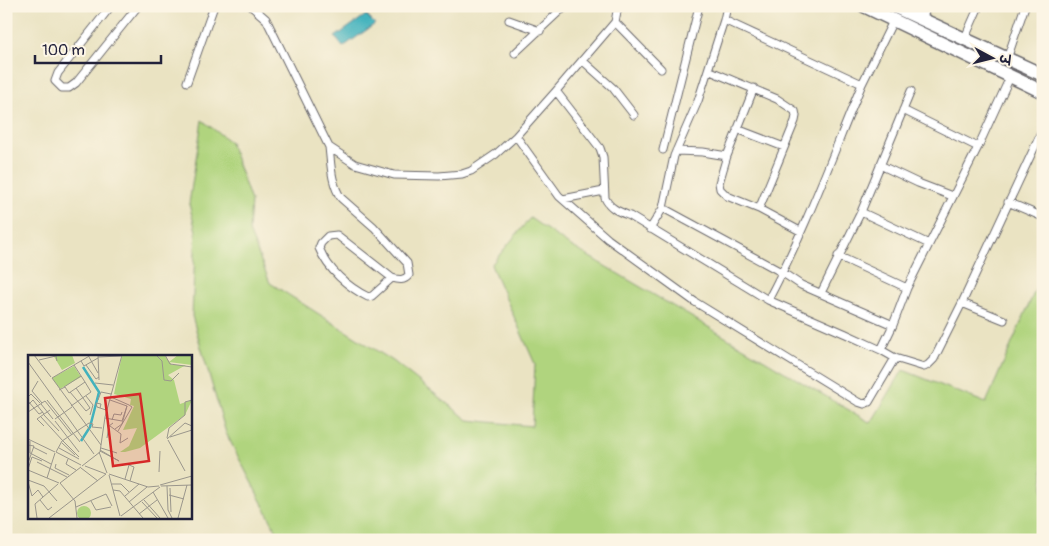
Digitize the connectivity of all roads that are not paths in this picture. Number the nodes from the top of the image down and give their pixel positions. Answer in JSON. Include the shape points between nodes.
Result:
{"nodes":[{"id":1,"x":111,"y":6,"type":"edge"},
{"id":2,"x":138,"y":6,"type":"edge"},
{"id":3,"x":214,"y":6,"type":"edge"},
{"id":4,"x":251,"y":6,"type":"edge"},
{"id":5,"x":545,"y":6,"type":"edge"},
{"id":6,"x":618,"y":6,"type":"edge"},
{"id":7,"x":699,"y":6,"type":"edge"},
{"id":8,"x":727,"y":6,"type":"edge"},
{"id":9,"x":864,"y":6,"type":"edge"},
{"id":10,"x":927,"y":6,"type":"edge"},
{"id":11,"x":980,"y":6,"type":"edge"},
{"id":12,"x":1025,"y":6,"type":"edge"},
{"id":13,"x":563,"y":8,"type":"edge"},
{"id":14,"x":893,"y":13,"type":"edge"},
{"id":15,"x":509,"y":20,"type":"dead end"},
{"id":16,"x":724,"y":20,"type":"junction"},
{"id":17,"x":922,"y":20,"type":"junction"},
{"id":18,"x":615,"y":22,"type":"junction"},
{"id":19,"x":540,"y":31,"type":"junction"},
{"id":20,"x":964,"y":40,"type":"junction"},
{"id":21,"x":515,"y":53,"type":"dead end"},
{"id":22,"x":1007,"y":58,"type":"junction"},
{"id":23,"x":583,"y":60,"type":"junction"},
{"id":24,"x":661,"y":69,"type":"dead end"},
{"id":25,"x":708,"y":70,"type":"junction"},
{"id":26,"x":1043,"y":75,"type":"edge"},
{"id":27,"x":1010,"y":77,"type":"junction"},
{"id":28,"x":187,"y":82,"type":"dead end"},
{"id":29,"x":862,"y":84,"type":"junction"},
{"id":30,"x":754,"y":88,"type":"junction"},
{"id":31,"x":911,"y":90,"type":"dead end"},
{"id":32,"x":556,"y":91,"type":"junction"},
{"id":33,"x":1043,"y":92,"type":"edge"},
{"id":34,"x":903,"y":110,"type":"junction"},
{"id":35,"x":634,"y":115,"type":"dead end"},
{"id":36,"x":737,"y":129,"type":"junction"},
{"id":37,"x":1043,"y":129,"type":"edge"},
{"id":38,"x":516,"y":136,"type":"junction"},
{"id":39,"x":784,"y":146,"type":"junction"},
{"id":40,"x":329,"y":147,"type":"junction"},
{"id":41,"x":978,"y":147,"type":"junction"},
{"id":42,"x":663,"y":150,"type":"dead end"},
{"id":43,"x":676,"y":151,"type":"junction"},
{"id":44,"x":727,"y":156,"type":"junction"},
{"id":45,"x":880,"y":165,"type":"junction"},
{"id":46,"x":604,"y":191,"type":"junction"},
{"id":47,"x":952,"y":196,"type":"junction"},
{"id":48,"x":563,"y":199,"type":"junction"},
{"id":49,"x":1008,"y":202,"type":"junction"},
{"id":50,"x":663,"y":208,"type":"junction"},
{"id":51,"x":760,"y":209,"type":"junction"},
{"id":52,"x":861,"y":212,"type":"junction"},
{"id":53,"x":1043,"y":217,"type":"edge"},
{"id":54,"x":650,"y":228,"type":"junction"},
{"id":55,"x":800,"y":231,"type":"junction"},
{"id":56,"x":929,"y":244,"type":"junction"},
{"id":57,"x":838,"y":256,"type":"junction"},
{"id":58,"x":782,"y":273,"type":"junction"},
{"id":59,"x":392,"y":278,"type":"junction"},
{"id":60,"x":907,"y":288,"type":"junction"},
{"id":61,"x":821,"y":293,"type":"junction"},
{"id":62,"x":768,"y":300,"type":"junction"},
{"id":63,"x":962,"y":303,"type":"junction"},
{"id":64,"x":1004,"y":320,"type":"dead end"},
{"id":65,"x":893,"y":325,"type":"junction"},
{"id":66,"x":880,"y":350,"type":"junction"},
{"id":67,"x":895,"y":358,"type":"junction"}],
"edges":[{"from":1,"to":2,"type":"street","via":[[58,72],[55,81],[62,88],[76,84]]},
{"from":3,"to":28,"type":"street"},
{"from":4,"to":40,"type":"street","via":[[266,19]]},
{"from":5,"to":13,"type":"street"},
{"from":6,"to":18,"type":"street"},
{"from":7,"to":42,"type":"street"},
{"from":8,"to":16,"type":"street"},
{"from":9,"to":14,"type":"highway"},
{"from":10,"to":17,"type":"street"},
{"from":11,"to":20,"type":"street"},
{"from":12,"to":22,"type":"street"},
{"from":13,"to":19,"type":"street"},
{"from":14,"to":17,"type":"highway"},
{"from":14,"to":27,"type":"highway"},
{"from":14,"to":29,"type":"street"},
{"from":15,"to":19,"type":"street"},
{"from":16,"to":25,"type":"street"},
{"from":16,"to":29,"type":"street"},
{"from":17,"to":20,"type":"highway"},
{"from":18,"to":23,"type":"street"},
{"from":18,"to":24,"type":"street"},
{"from":19,"to":21,"type":"street"},
{"from":20,"to":22,"type":"highway"},
{"from":22,"to":26,"type":"highway"},
{"from":23,"to":32,"type":"street"},
{"from":23,"to":35,"type":"street","via":[[613,88]]},
{"from":25,"to":30,"type":"street"},
{"from":25,"to":43,"type":"street"},
{"from":27,"to":33,"type":"highway"},
{"from":27,"to":41,"type":"street"},
{"from":29,"to":55,"type":"street"},
{"from":30,"to":36,"type":"street"},
{"from":30,"to":39,"type":"street","via":[[795,111],[795,121]]},
{"from":31,"to":34,"type":"street"},
{"from":32,"to":38,"type":"street"},
{"from":32,"to":46,"type":"street","via":[[600,148]]},
{"from":34,"to":41,"type":"street"},
{"from":34,"to":45,"type":"street"},
{"from":36,"to":39,"type":"street"},
{"from":36,"to":44,"type":"street"},
{"from":37,"to":49,"type":"street"},
{"from":38,"to":40,"type":"street","via":[[471,171],[440,176],[394,175],[377,171],[355,164]]},
{"from":38,"to":48,"type":"street"},
{"from":39,"to":51,"type":"street"},
{"from":40,"to":59,"type":"street","via":[[337,193],[407,263],[406,278]]},
{"from":41,"to":47,"type":"street"},
{"from":43,"to":44,"type":"street"},
{"from":43,"to":50,"type":"street"},
{"from":44,"to":51,"type":"street","via":[[720,189],[727,196]]},
{"from":45,"to":47,"type":"street"},
{"from":45,"to":52,"type":"street"},
{"from":46,"to":48,"type":"street"},
{"from":46,"to":54,"type":"street","via":[[608,204]]},
{"from":47,"to":56,"type":"street"},
{"from":48,"to":67,"type":"street","via":[[608,239],[695,302],[858,402],[869,402]]},
{"from":49,"to":53,"type":"street"},
{"from":49,"to":63,"type":"street"},
{"from":50,"to":54,"type":"street"},
{"from":50,"to":58,"type":"street"},
{"from":51,"to":55,"type":"street"},
{"from":52,"to":56,"type":"street"},
{"from":52,"to":57,"type":"street"},
{"from":54,"to":62,"type":"street"},
{"from":55,"to":58,"type":"street"},
{"from":56,"to":60,"type":"street"},
{"from":57,"to":60,"type":"street"},
{"from":57,"to":61,"type":"street"},
{"from":58,"to":61,"type":"street"},
{"from":58,"to":62,"type":"street"},
{"from":59,"to":59,"type":"street","via":[[337,235],[328,236],[321,243],[319,248],[324,259],[353,290],[372,296]]},
{"from":60,"to":65,"type":"street"},
{"from":61,"to":65,"type":"street"},
{"from":62,"to":66,"type":"street"},
{"from":63,"to":64,"type":"street"},
{"from":63,"to":67,"type":"street","via":[[928,365],[924,367]]},
{"from":65,"to":66,"type":"street"},
{"from":66,"to":67,"type":"street"}]}
